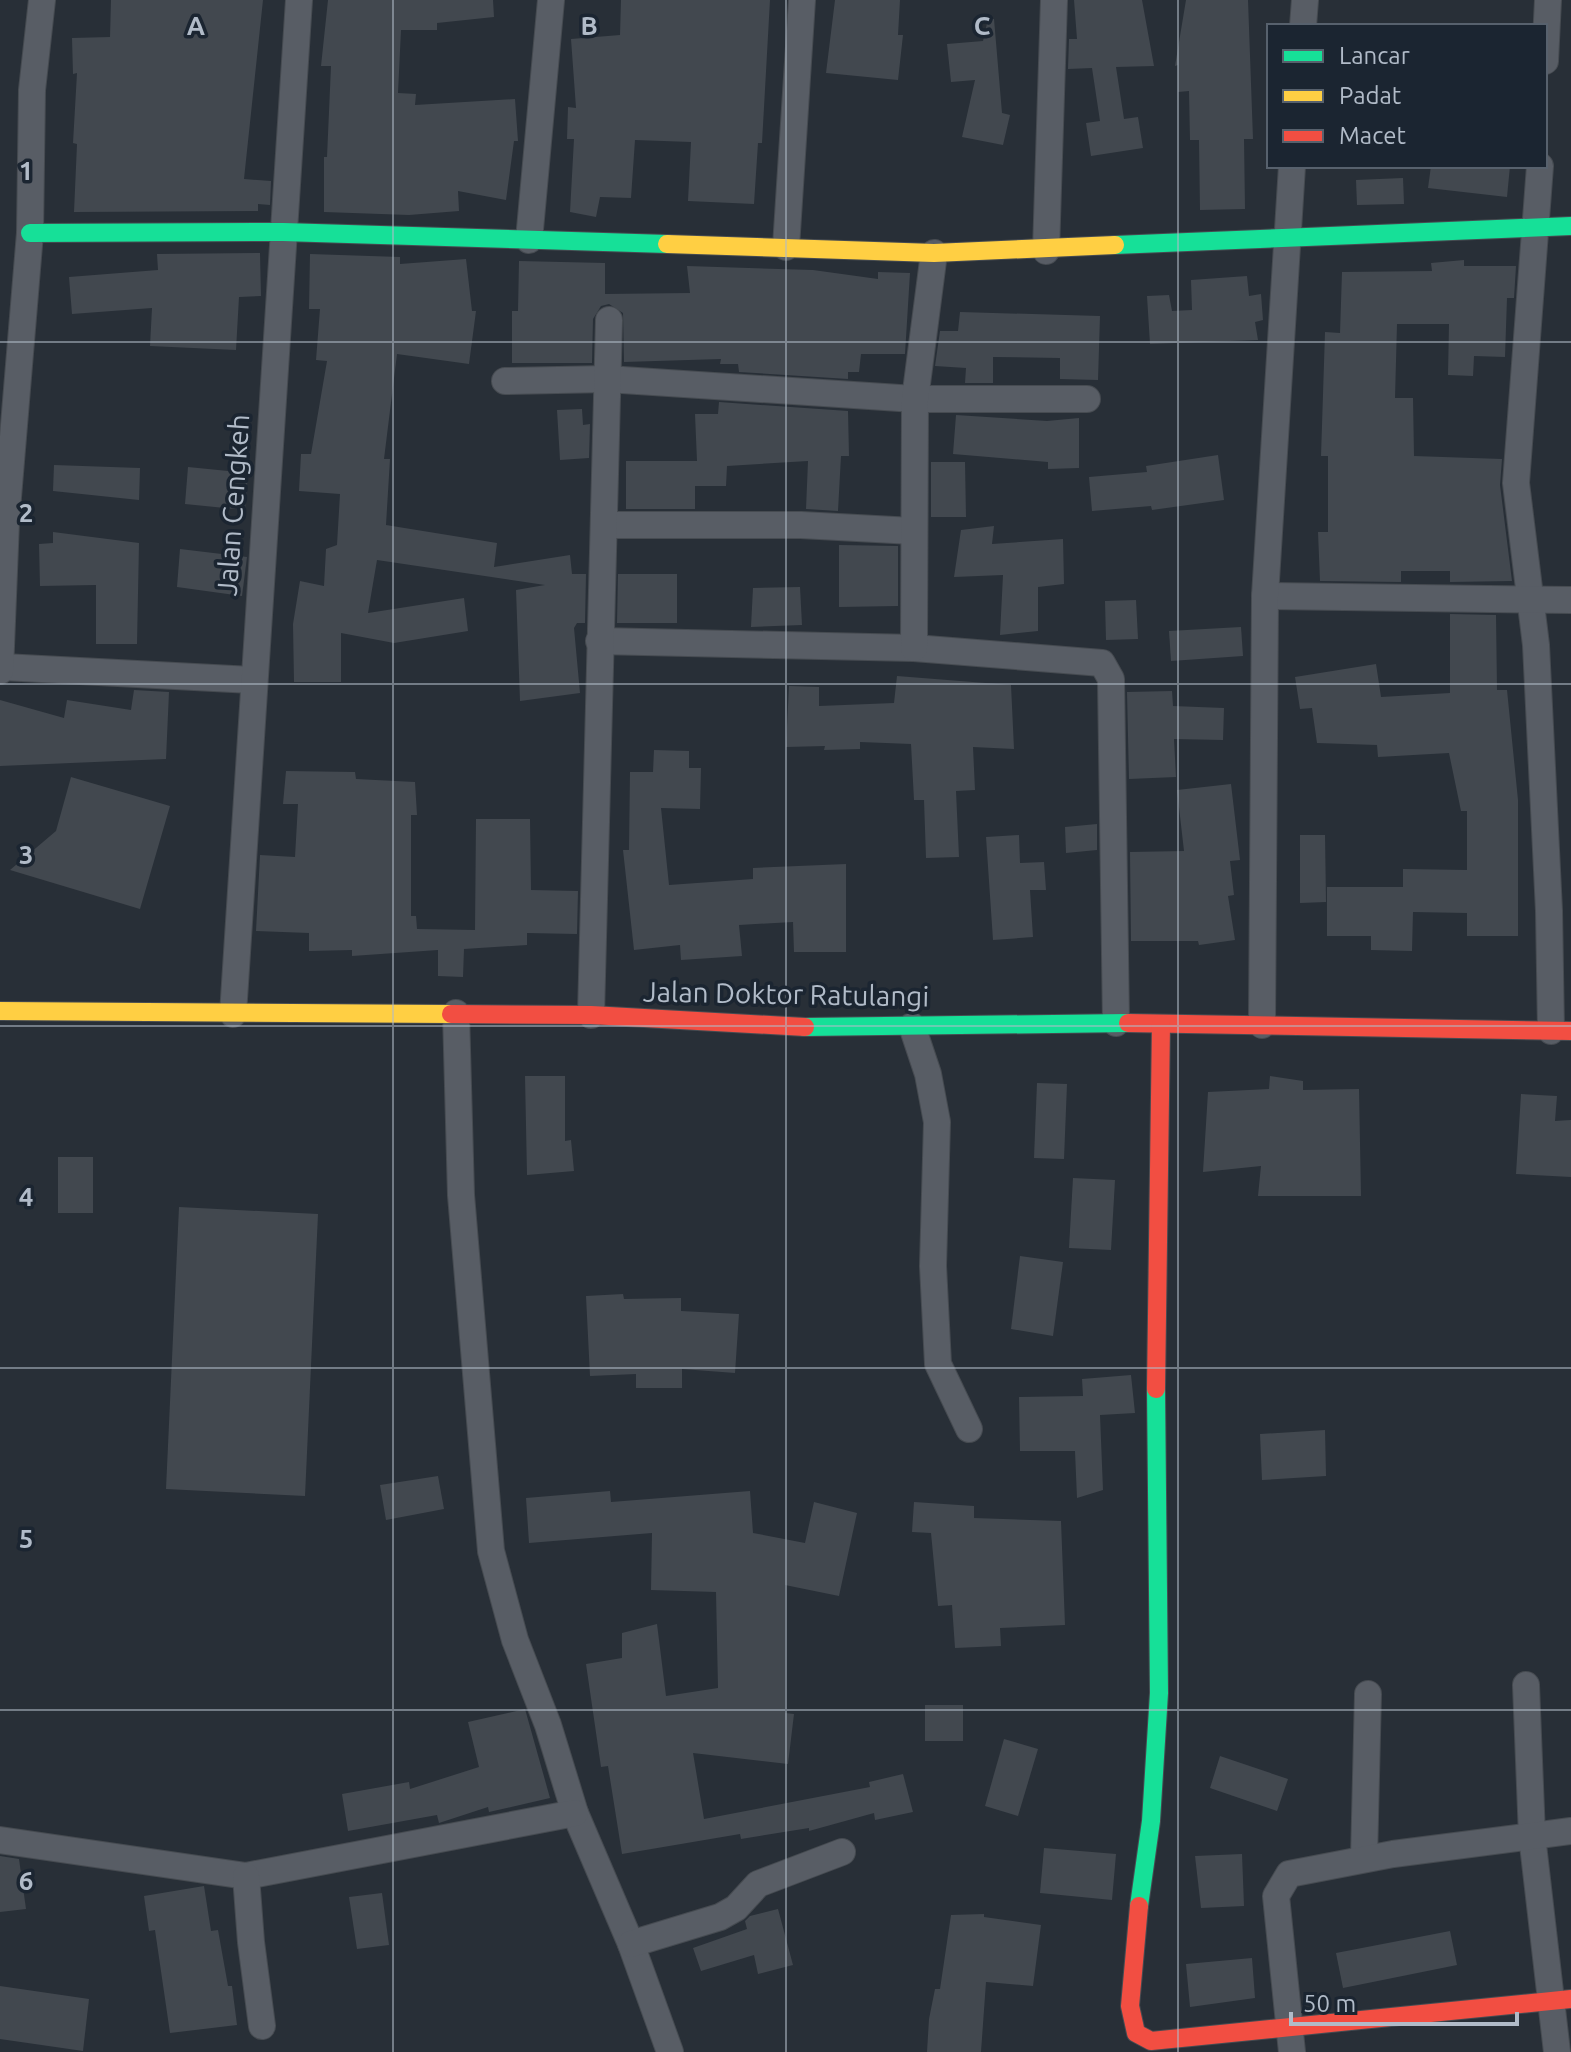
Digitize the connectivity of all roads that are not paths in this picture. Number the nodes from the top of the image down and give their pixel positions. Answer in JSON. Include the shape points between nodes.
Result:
{"nodes":[{"id":1,"x":42,"y":0,"type":"edge"},
{"id":2,"x":299,"y":0,"type":"edge"},
{"id":3,"x":551,"y":0,"type":"edge"},
{"id":4,"x":802,"y":0,"type":"edge"},
{"id":5,"x":1054,"y":0,"type":"edge"},
{"id":6,"x":1305,"y":0,"type":"edge"},
{"id":7,"x":1548,"y":0,"type":"edge"},
{"id":8,"x":1303,"y":24,"type":"edge"},
{"id":9,"x":1547,"y":24,"type":"edge"},
{"id":10,"x":1292,"y":168,"type":"edge"},
{"id":11,"x":1540,"y":168,"type":"edge"},
{"id":12,"x":1537,"y":226,"type":"junction"},
{"id":13,"x":1571,"y":226,"type":"edge"},
{"id":14,"x":283,"y":232,"type":"junction"},
{"id":15,"x":30,"y":233,"type":"junction"},
{"id":16,"x":1286,"y":237,"type":"junction"},
{"id":17,"x":529,"y":240,"type":"junction"},
{"id":18,"x":786,"y":247,"type":"junction"},
{"id":19,"x":1046,"y":251,"type":"junction"},
{"id":20,"x":934,"y":253,"type":"junction"},
{"id":21,"x":609,"y":320,"type":"dead end"},
{"id":22,"x":607,"y":379,"type":"junction"},
{"id":23,"x":505,"y":381,"type":"dead end"},
{"id":24,"x":915,"y":399,"type":"junction"},
{"id":25,"x":1087,"y":399,"type":"dead end"},
{"id":26,"x":604,"y":525,"type":"junction"},
{"id":27,"x":913,"y":531,"type":"junction"},
{"id":28,"x":1265,"y":596,"type":"junction"},
{"id":29,"x":1527,"y":598,"type":"junction"},
{"id":30,"x":1571,"y":600,"type":"edge"},
{"id":31,"x":599,"y":641,"type":"junction"},
{"id":32,"x":914,"y":648,"type":"junction"},
{"id":33,"x":2,"y":669,"type":"edge"},
{"id":34,"x":252,"y":680,"type":"junction"},
{"id":35,"x":0,"y":1011,"type":"edge"},
{"id":36,"x":456,"y":1013,"type":"junction"},
{"id":37,"x":233,"y":1014,"type":"junction"},
{"id":38,"x":591,"y":1015,"type":"junction"},
{"id":39,"x":1116,"y":1023,"type":"junction"},
{"id":40,"x":1161,"y":1024,"type":"junction"},
{"id":41,"x":1262,"y":1025,"type":"junction"},
{"id":42,"x":912,"y":1026,"type":"junction"},
{"id":43,"x":1561,"y":1031,"type":"edge"},
{"id":44,"x":969,"y":1429,"type":"dead end"},
{"id":45,"x":1526,"y":1685,"type":"dead end"},
{"id":46,"x":1368,"y":1694,"type":"dead end"},
{"id":47,"x":575,"y":1813,"type":"junction"},
{"id":48,"x":1571,"y":1831,"type":"edge"},
{"id":49,"x":1532,"y":1836,"type":"junction"},
{"id":50,"x":0,"y":1840,"type":"edge"},
{"id":51,"x":842,"y":1852,"type":"dead end"},
{"id":52,"x":1364,"y":1859,"type":"junction"},
{"id":53,"x":246,"y":1876,"type":"junction"},
{"id":54,"x":631,"y":1944,"type":"junction"},
{"id":55,"x":1560,"y":2000,"type":"edge"},
{"id":56,"x":262,"y":2026,"type":"dead end"},
{"id":57,"x":1290,"y":2041,"type":"edge"},
{"id":58,"x":670,"y":2052,"type":"edge"},
{"id":59,"x":1557,"y":2052,"type":"edge"}],
"edges":[{"from":1,"to":15,"type":"street","via":[[32,90]]},
{"from":2,"to":14,"type":"street","name":"Jalan Cengkeh"},
{"from":3,"to":17,"type":"street"},
{"from":4,"to":18,"type":"street"},
{"from":5,"to":19,"type":"street"},
{"from":6,"to":8,"type":"street"},
{"from":7,"to":9,"type":"street"},
{"from":10,"to":16,"type":"street"},
{"from":11,"to":12,"type":"street"},
{"from":12,"to":13,"type":"main road"},
{"from":12,"to":16,"type":"main road"},
{"from":12,"to":29,"type":"street","via":[[1516,483]]},
{"from":14,"to":15,"type":"main road"},
{"from":14,"to":17,"type":"main road"},
{"from":14,"to":34,"type":"street","name":"Jalan Cengkeh"},
{"from":15,"to":33,"type":"street","via":[[6,521]]},
{"from":16,"to":19,"type":"main road"},
{"from":16,"to":28,"type":"street"},
{"from":17,"to":18,"type":"main road"},
{"from":18,"to":20,"type":"main road"},
{"from":19,"to":20,"type":"main road"},
{"from":20,"to":24,"type":"street"},
{"from":21,"to":22,"type":"street"},
{"from":22,"to":23,"type":"street"},
{"from":22,"to":24,"type":"street"},
{"from":22,"to":26,"type":"street"},
{"from":24,"to":25,"type":"street"},
{"from":24,"to":27,"type":"street"},
{"from":26,"to":27,"type":"street"},
{"from":26,"to":31,"type":"street"},
{"from":27,"to":32,"type":"street"},
{"from":28,"to":29,"type":"street"},
{"from":28,"to":41,"type":"street"},
{"from":29,"to":30,"type":"street"},
{"from":29,"to":43,"type":"street","via":[[1536,645],[1549,911]]},
{"from":31,"to":32,"type":"street"},
{"from":31,"to":38,"type":"street"},
{"from":32,"to":39,"type":"street","via":[[1102,663],[1108,671]]},
{"from":33,"to":34,"type":"street"},
{"from":34,"to":37,"type":"street","name":"Jalan Cengkeh"},
{"from":35,"to":37,"type":"main road","name":"Jalan Doktor Ratulangi"},
{"from":36,"to":37,"type":"main road","name":"Jalan Doktor Ratulangi"},
{"from":36,"to":38,"type":"main road","name":"Jalan Doktor Ratulangi"},
{"from":36,"to":47,"type":"street","via":[[461,1195],[491,1551],[515,1640]]},
{"from":38,"to":42,"type":"main road","name":"Jalan Doktor Ratulangi","via":[[822,1028]]},
{"from":39,"to":40,"type":"main road","name":"Jalan Doktor Ratulangi"},
{"from":39,"to":42,"type":"main road","name":"Jalan Doktor Ratulangi"},
{"from":40,"to":41,"type":"main road","name":"Jalan Doktor Ratulangi"},
{"from":40,"to":57,"type":"main road","via":[[1155,1457],[1159,1693],[1151,1821],[1132,1958],[1132,2022],[1136,2033],[1151,2041]]},
{"from":41,"to":43,"type":"main road","name":"Jalan Doktor Ratulangi"},
{"from":42,"to":44,"type":"street","via":[[937,1122],[933,1294],[938,1364]]},
{"from":45,"to":49,"type":"street"},
{"from":46,"to":52,"type":"street"},
{"from":47,"to":53,"type":"street"},
{"from":47,"to":54,"type":"street"},
{"from":48,"to":49,"type":"street"},
{"from":49,"to":52,"type":"street"},
{"from":49,"to":55,"type":"street"},
{"from":50,"to":53,"type":"street"},
{"from":51,"to":54,"type":"street","via":[[758,1884],[720,1917]]},
{"from":52,"to":57,"type":"street","via":[[1299,1869],[1281,1883],[1277,1931]]},
{"from":53,"to":56,"type":"street"},
{"from":54,"to":58,"type":"street"},
{"from":55,"to":57,"type":"main road"},
{"from":55,"to":59,"type":"street"}]}
